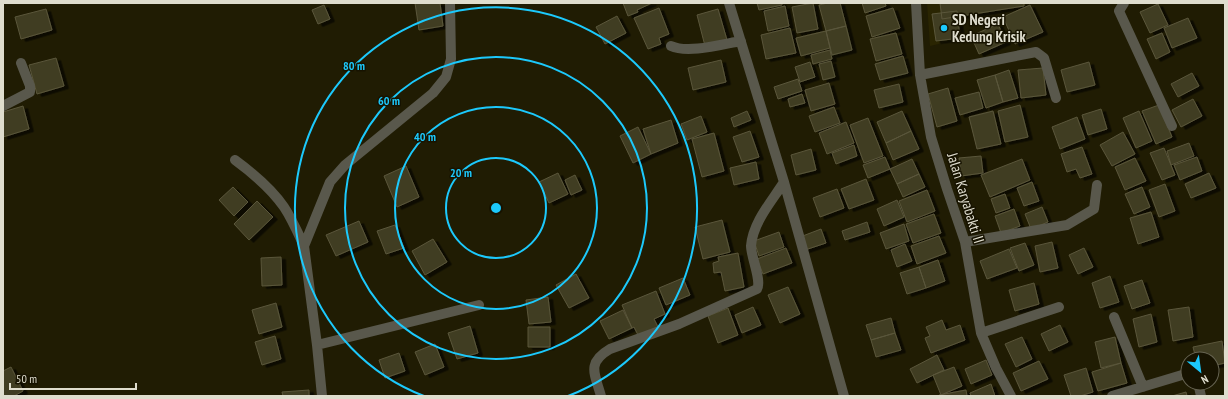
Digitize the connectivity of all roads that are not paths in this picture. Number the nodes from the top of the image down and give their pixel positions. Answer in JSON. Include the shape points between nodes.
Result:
{"nodes":[{"id":1,"x":450,"y":3,"type":"edge"},
{"id":2,"x":729,"y":3,"type":"edge"},
{"id":3,"x":916,"y":3,"type":"edge"},
{"id":4,"x":1124,"y":3,"type":"edge"},
{"id":5,"x":741,"y":41,"type":"junction"},
{"id":6,"x":671,"y":46,"type":"dead end"},
{"id":7,"x":21,"y":63,"type":"dead end"},
{"id":8,"x":920,"y":75,"type":"junction"},
{"id":9,"x":1056,"y":98,"type":"dead end"},
{"id":10,"x":3,"y":106,"type":"edge"},
{"id":11,"x":1172,"y":126,"type":"dead end"},
{"id":12,"x":235,"y":160,"type":"dead end"},
{"id":13,"x":784,"y":182,"type":"junction"},
{"id":14,"x":1097,"y":185,"type":"dead end"},
{"id":15,"x":965,"y":242,"type":"junction"},
{"id":16,"x":304,"y":246,"type":"junction"},
{"id":17,"x":479,"y":305,"type":"dead end"},
{"id":18,"x":1059,"y":307,"type":"dead end"},
{"id":19,"x":1114,"y":317,"type":"dead end"},
{"id":20,"x":981,"y":333,"type":"junction"},
{"id":21,"x":317,"y":345,"type":"junction"},
{"id":22,"x":1180,"y":376,"type":"edge"},
{"id":23,"x":1143,"y":387,"type":"junction"},
{"id":24,"x":322,"y":396,"type":"edge"},
{"id":25,"x":601,"y":396,"type":"edge"},
{"id":26,"x":844,"y":396,"type":"edge"},
{"id":27,"x":1011,"y":396,"type":"edge"},
{"id":28,"x":1112,"y":396,"type":"edge"}],
"edges":[{"from":1,"to":16,"type":"street","via":[[451,59],[446,77],[433,93],[345,164],[330,182]]},
{"from":2,"to":5,"type":"street"},
{"from":3,"to":8,"type":"street","name":"Jalan Karyabakti II"},
{"from":4,"to":11,"type":"street","via":[[1119,10]]},
{"from":5,"to":6,"type":"street","via":[[699,48]]},
{"from":5,"to":13,"type":"street"},
{"from":7,"to":10,"type":"street","via":[[30,92]]},
{"from":8,"to":9,"type":"street","via":[[1036,52],[1044,58]]},
{"from":8,"to":15,"type":"street","name":"Jalan Karyabakti II","via":[[931,137]]},
{"from":12,"to":16,"type":"street","via":[[275,195]]},
{"from":13,"to":25,"type":"street","via":[[754,234],[751,247],[759,286],[757,289],[679,324],[602,354],[594,363]]},
{"from":13,"to":26,"type":"street"},
{"from":14,"to":15,"type":"street","via":[[1094,209],[1067,225]]},
{"from":15,"to":20,"type":"street","name":"Jalan Karyabakti II"},
{"from":16,"to":21,"type":"street"},
{"from":17,"to":21,"type":"street"},
{"from":18,"to":20,"type":"street"},
{"from":19,"to":23,"type":"street"},
{"from":20,"to":27,"type":"street","name":"Jalan Karyabakti II"},
{"from":21,"to":24,"type":"street"},
{"from":22,"to":23,"type":"street"},
{"from":23,"to":28,"type":"street"}]}
